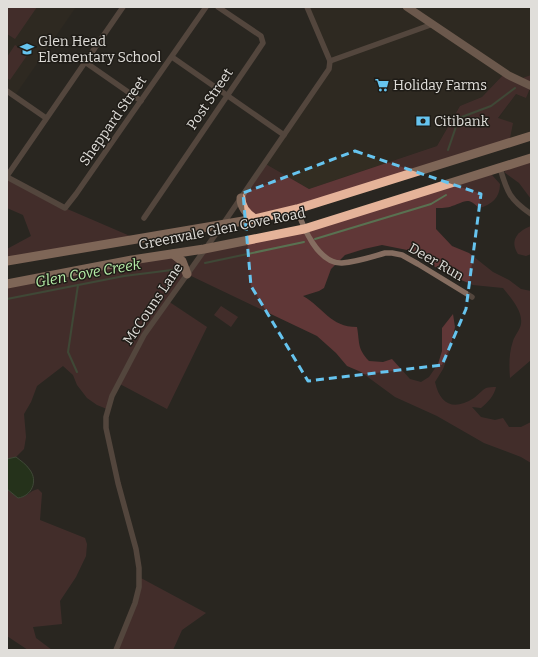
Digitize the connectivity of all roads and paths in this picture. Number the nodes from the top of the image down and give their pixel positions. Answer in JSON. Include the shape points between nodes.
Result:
{"nodes":[{"id":1,"x":123,"y":7,"type":"edge"},
{"id":2,"x":206,"y":7,"type":"edge"},
{"id":3,"x":218,"y":7,"type":"edge"},
{"id":4,"x":307,"y":7,"type":"edge"},
{"id":5,"x":407,"y":7,"type":"edge"},
{"id":6,"x":433,"y":24,"type":"junction"},
{"id":7,"x":172,"y":57,"type":"junction"},
{"id":8,"x":330,"y":61,"type":"junction"},
{"id":9,"x":85,"y":62,"type":"junction"},
{"id":10,"x":531,"y":86,"type":"edge"},
{"id":11,"x":7,"y":91,"type":"edge"},
{"id":12,"x":227,"y":95,"type":"junction"},
{"id":13,"x":141,"y":101,"type":"junction"},
{"id":14,"x":46,"y":118,"type":"junction"},
{"id":15,"x":284,"y":135,"type":"junction"},
{"id":16,"x":531,"y":136,"type":"edge"},
{"id":17,"x":531,"y":158,"type":"edge"},
{"id":18,"x":500,"y":168,"type":"junction"},
{"id":19,"x":7,"y":176,"type":"edge"},
{"id":20,"x":240,"y":198,"type":"junction"},
{"id":21,"x":297,"y":209,"type":"junction"},
{"id":22,"x":531,"y":214,"type":"edge"},
{"id":23,"x":144,"y":218,"type":"dead end"},
{"id":24,"x":255,"y":220,"type":"junction"},
{"id":25,"x":223,"y":224,"type":"junction"},
{"id":26,"x":304,"y":229,"type":"junction"},
{"id":27,"x":204,"y":249,"type":"junction"},
{"id":28,"x":173,"y":254,"type":"junction"},
{"id":29,"x":7,"y":261,"type":"edge"},
{"id":30,"x":187,"y":274,"type":"junction"},
{"id":31,"x":7,"y":284,"type":"edge"},
{"id":32,"x":472,"y":297,"type":"dead end"},
{"id":33,"x":116,"y":650,"type":"edge"}],
"edges":[{"from":1,"to":9,"type":"street"},
{"from":2,"to":7,"type":"street","name":"Sheppard Street"},
{"from":3,"to":12,"type":"street","name":"Post Street","via":[[261,36],[263,43]]},
{"from":4,"to":8,"type":"street"},
{"from":5,"to":6,"type":"main road"},
{"from":6,"to":8,"type":"street"},
{"from":6,"to":10,"type":"main road","via":[[508,75]]},
{"from":7,"to":12,"type":"street"},
{"from":7,"to":13,"type":"street","name":"Sheppard Street"},
{"from":8,"to":15,"type":"street","name":"McCouns Lane","via":[[329,70]]},
{"from":9,"to":13,"type":"street"},
{"from":9,"to":14,"type":"street"},
{"from":11,"to":14,"type":"street"},
{"from":12,"to":15,"type":"street"},
{"from":12,"to":23,"type":"street","name":"Post Street"},
{"from":13,"to":19,"type":"street","name":"Sheppard Street","via":[[65,208]]},
{"from":14,"to":19,"type":"street"},
{"from":15,"to":20,"type":"street","name":"McCouns Lane"},
{"from":16,"to":21,"type":"main road","name":"Greenvale Glen Cove Road"},
{"from":17,"to":18,"type":"main road","name":"Greenvale Glen Cove Road"},
{"from":18,"to":22,"type":"street","via":[[512,199]]},
{"from":18,"to":26,"type":"main road","name":"Greenvale Glen Cove Road"},
{"from":20,"to":24,"type":"main road","via":[[244,210]]},
{"from":20,"to":25,"type":"street","name":"McCouns Lane"},
{"from":21,"to":24,"type":"main road","name":"Greenvale Glen Cove Road"},
{"from":21,"to":26,"type":"street","name":"Deer Run"},
{"from":24,"to":25,"type":"main road","name":"Greenvale Glen Cove Road"},
{"from":25,"to":27,"type":"street","name":"McCouns Lane"},
{"from":25,"to":29,"type":"main road","name":"Greenvale Glen Cove Road"},
{"from":26,"to":27,"type":"main road","name":"Greenvale Glen Cove Road"},
{"from":26,"to":32,"type":"street","name":"Deer Run","via":[[313,244],[331,260],[342,263],[385,253],[402,255]]},
{"from":27,"to":28,"type":"main road","name":"Greenvale Glen Cove Road"},
{"from":27,"to":30,"type":"street","name":"McCouns Lane"},
{"from":28,"to":30,"type":"main road","via":[[182,261]]},
{"from":28,"to":31,"type":"main road","name":"Greenvale Glen Cove Road"},
{"from":30,"to":33,"type":"street","name":"McCouns Lane","via":[[144,335],[121,377],[107,410],[109,446],[139,568],[139,587],[135,603]]}]}
